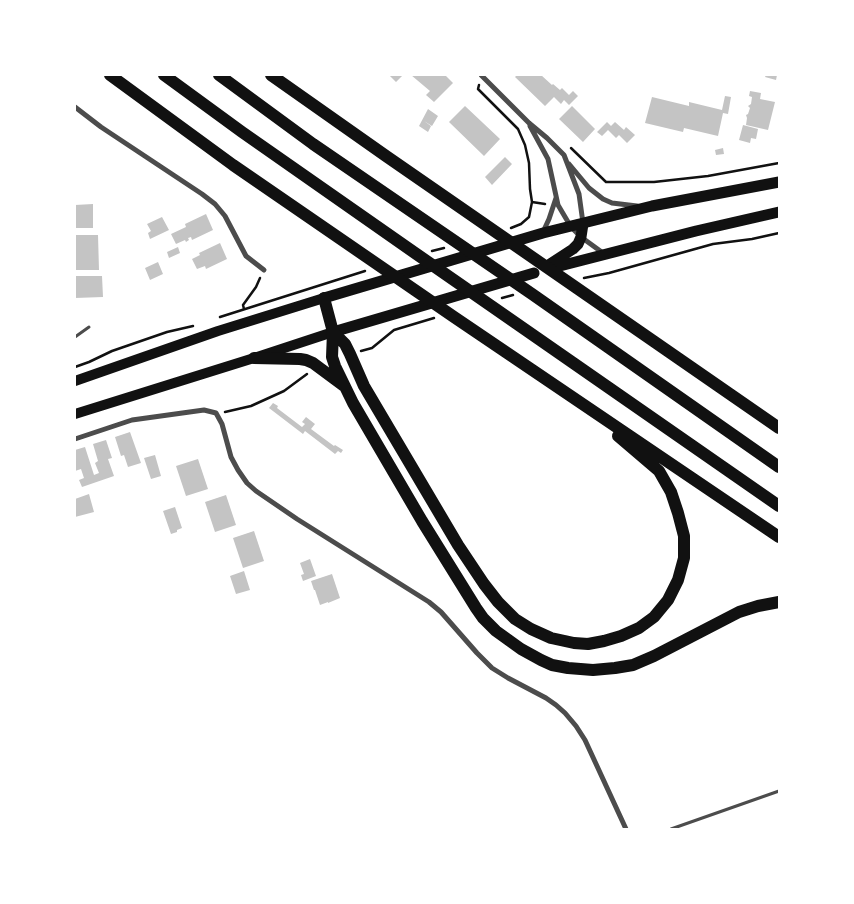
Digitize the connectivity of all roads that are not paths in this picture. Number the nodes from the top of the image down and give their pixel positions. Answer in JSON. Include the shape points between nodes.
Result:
{"nodes":[{"id":1,"x":110,"y":75,"type":"edge"},
{"id":2,"x":164,"y":75,"type":"edge"},
{"id":3,"x":219,"y":75,"type":"edge"},
{"id":4,"x":271,"y":75,"type":"edge"},
{"id":5,"x":482,"y":75,"type":"edge"},
{"id":6,"x":75,"y":107,"type":"edge"},
{"id":7,"x":529,"y":123,"type":"junction"},
{"id":8,"x":564,"y":156,"type":"junction"},
{"id":9,"x":779,"y":182,"type":"edge"},
{"id":10,"x":556,"y":197,"type":"junction"},
{"id":11,"x":652,"y":206,"type":"junction"},
{"id":12,"x":779,"y":212,"type":"edge"},
{"id":13,"x":583,"y":224,"type":"junction"},
{"id":14,"x":571,"y":227,"type":"junction"},
{"id":15,"x":543,"y":233,"type":"junction"},
{"id":16,"x":581,"y":237,"type":"junction"},
{"id":17,"x":605,"y":254,"type":"junction"},
{"id":18,"x":264,"y":270,"type":"road end"},
{"id":19,"x":534,"y":273,"type":"dead end"},
{"id":20,"x":324,"y":298,"type":"junction"},
{"id":21,"x":89,"y":327,"type":"dead end"},
{"id":22,"x":333,"y":332,"type":"junction"},
{"id":23,"x":75,"y":337,"type":"edge"},
{"id":24,"x":254,"y":358,"type":"junction"},
{"id":25,"x":75,"y":381,"type":"edge"},
{"id":26,"x":345,"y":387,"type":"junction"},
{"id":27,"x":564,"y":392,"type":"junction"},
{"id":28,"x":75,"y":414,"type":"edge"},
{"id":29,"x":779,"y":428,"type":"edge"},
{"id":30,"x":75,"y":439,"type":"edge"},
{"id":31,"x":779,"y":467,"type":"edge"},
{"id":32,"x":779,"y":506,"type":"edge"},
{"id":33,"x":779,"y":537,"type":"edge"},
{"id":34,"x":779,"y":602,"type":"edge"},
{"id":35,"x":779,"y":791,"type":"edge"},
{"id":36,"x":626,"y":829,"type":"edge"},
{"id":37,"x":671,"y":829,"type":"edge"}],
"edges":[{"from":1,"to":27,"type":"highway","via":[[373,267],[454,317]]},
{"from":2,"to":32,"type":"highway"},
{"from":3,"to":31,"type":"highway","via":[[452,244],[532,294]]},
{"from":4,"to":29,"type":"highway"},
{"from":5,"to":7,"type":"street"},
{"from":6,"to":18,"type":"street","via":[[215,204],[246,256]]},
{"from":7,"to":8,"type":"street"},
{"from":7,"to":10,"type":"street","via":[[548,159]]},
{"from":8,"to":11,"type":"street","via":[[588,188],[603,199],[612,203]]},
{"from":8,"to":13,"type":"street","via":[[579,194]]},
{"from":9,"to":11,"type":"main road"},
{"from":10,"to":14,"type":"street"},
{"from":10,"to":15,"type":"street"},
{"from":11,"to":13,"type":"main road"},
{"from":12,"to":17,"type":"main road"},
{"from":13,"to":14,"type":"main road"},
{"from":13,"to":16,"type":"main road"},
{"from":14,"to":15,"type":"main road"},
{"from":14,"to":16,"type":"street"},
{"from":15,"to":20,"type":"main road"},
{"from":16,"to":17,"type":"street"},
{"from":16,"to":17,"type":"main road","via":[[573,249],[551,266]]},
{"from":19,"to":22,"type":"main road"},
{"from":20,"to":22,"type":"highway"},
{"from":20,"to":25,"type":"main road"},
{"from":21,"to":23,"type":"lane"},
{"from":22,"to":24,"type":"main road"},
{"from":22,"to":26,"type":"highway","via":[[332,356]]},
{"from":22,"to":27,"type":"highway","via":[[345,344],[367,392],[458,544],[498,602],[531,630],[551,638],[588,644],[621,636],[654,616],[668,600],[678,580],[684,558],[684,536],[671,492],[659,471]]},
{"from":24,"to":26,"type":"highway","via":[[306,360]]},
{"from":24,"to":28,"type":"main road"},
{"from":26,"to":34,"type":"highway","via":[[483,618],[496,631],[541,660],[552,665],[593,670],[633,665],[739,612]]},
{"from":27,"to":33,"type":"highway"},
{"from":30,"to":36,"type":"street","via":[[132,420],[204,410],[216,413],[231,457],[247,483],[256,491],[429,602],[492,668],[565,713],[585,740]]},
{"from":35,"to":37,"type":"lane"}]}
